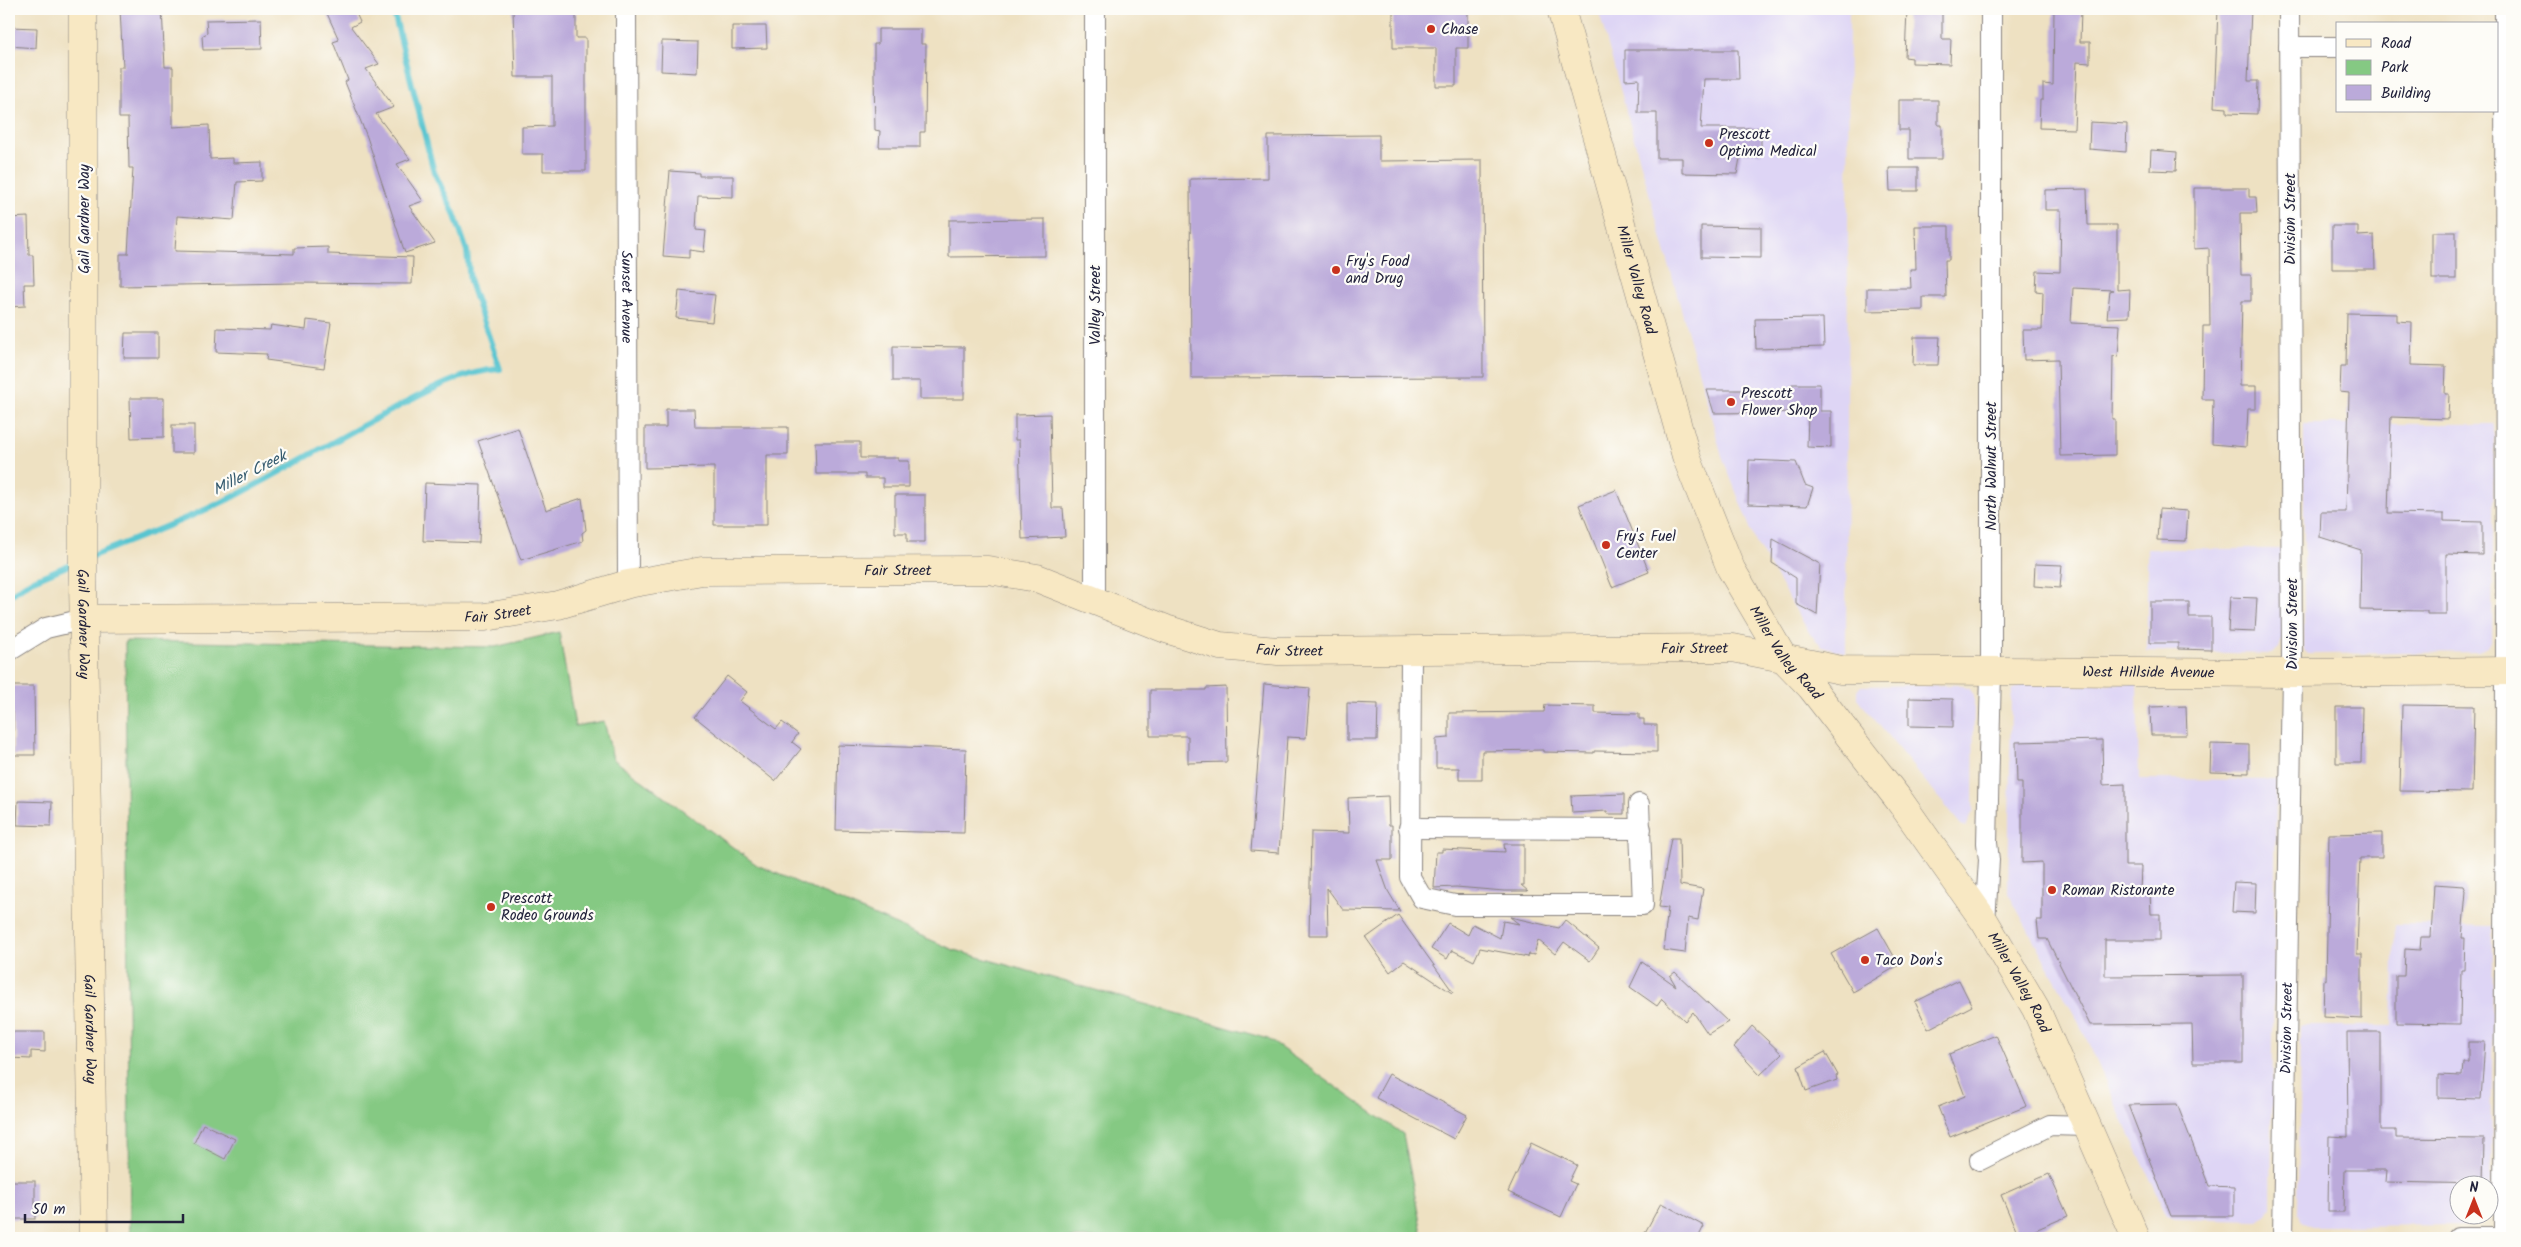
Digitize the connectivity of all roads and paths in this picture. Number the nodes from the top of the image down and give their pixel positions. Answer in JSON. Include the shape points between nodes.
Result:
{"nodes":[{"id":1,"x":83,"y":9,"type":"edge"},
{"id":2,"x":626,"y":9,"type":"edge"},
{"id":3,"x":1095,"y":9,"type":"edge"},
{"id":4,"x":1561,"y":9,"type":"edge"},
{"id":5,"x":1991,"y":9,"type":"edge"},
{"id":6,"x":2289,"y":9,"type":"edge"},
{"id":7,"x":2505,"y":9,"type":"edge"},
{"id":8,"x":2289,"y":47,"type":"junction"},
{"id":9,"x":2336,"y":47,"type":"edge"},
{"id":10,"x":2505,"y":49,"type":"edge"},
{"id":11,"x":628,"y":584,"type":"junction"},
{"id":12,"x":1095,"y":601,"type":"junction"},
{"id":13,"x":84,"y":619,"type":"junction"},
{"id":14,"x":9,"y":651,"type":"edge"},
{"id":15,"x":1411,"y":652,"type":"junction"},
{"id":16,"x":1784,"y":659,"type":"junction"},
{"id":17,"x":1991,"y":671,"type":"junction"},
{"id":18,"x":2509,"y":671,"type":"edge"},
{"id":19,"x":2292,"y":673,"type":"junction"},
{"id":20,"x":1639,"y":804,"type":"dead end"},
{"id":21,"x":1409,"y":828,"type":"junction"},
{"id":22,"x":1641,"y":829,"type":"junction"},
{"id":23,"x":1985,"y":922,"type":"junction"},
{"id":24,"x":2087,"y":1126,"type":"junction"},
{"id":25,"x":1980,"y":1160,"type":"dead end"},
{"id":26,"x":94,"y":1238,"type":"edge"},
{"id":27,"x":2136,"y":1238,"type":"edge"},
{"id":28,"x":2283,"y":1238,"type":"edge"},
{"id":29,"x":2458,"y":1238,"type":"edge"},
{"id":30,"x":2504,"y":1238,"type":"edge"},
{"id":31,"x":2512,"y":1238,"type":"edge"}],
"edges":[{"from":1,"to":13,"type":"street","name":"Gail Gardner Way"},
{"from":2,"to":11,"type":"street","name":"Sunset Avenue"},
{"from":3,"to":12,"type":"street","name":"Valley Street"},
{"from":4,"to":16,"type":"street","name":"Miller Valley Road","via":[[1686,456],[1731,569]]},
{"from":5,"to":17,"type":"street","name":"North Walnut Street"},
{"from":6,"to":8,"type":"street","name":"Division Street"},
{"from":7,"to":10,"type":"street"},
{"from":8,"to":9,"type":"street"},
{"from":8,"to":19,"type":"street","name":"Division Street"},
{"from":10,"to":18,"type":"street"},
{"from":11,"to":12,"type":"street","name":"Fair Street","via":[[702,571],[988,570],[1036,578]]},
{"from":11,"to":13,"type":"street","name":"Fair Street","via":[[558,604],[485,617]]},
{"from":12,"to":15,"type":"street","name":"Fair Street","via":[[1220,646],[1278,651]]},
{"from":13,"to":14,"type":"street","name":"Fair Street","via":[[46,628]]},
{"from":13,"to":26,"type":"street","name":"Gail Gardner Way"},
{"from":15,"to":16,"type":"street","name":"Fair Street","via":[[1733,648]]},
{"from":15,"to":21,"type":"street"},
{"from":16,"to":17,"type":"street","name":"West Hillside Avenue","via":[[1841,670]]},
{"from":16,"to":23,"type":"street","name":"Miller Valley Road","via":[[1811,687],[1899,800]]},
{"from":17,"to":19,"type":"street","name":"West Hillside Avenue"},
{"from":17,"to":23,"type":"street","name":"North Walnut Street","via":[[1989,860]]},
{"from":18,"to":19,"type":"street","name":"West Hillside Avenue"},
{"from":18,"to":30,"type":"street"},
{"from":19,"to":28,"type":"street","name":"Division Street"},
{"from":20,"to":22,"type":"street"},
{"from":21,"to":22,"type":"street"},
{"from":21,"to":22,"type":"street","via":[[1410,877],[1422,898],[1455,906],[1643,905]]},
{"from":23,"to":24,"type":"street","name":"Miller Valley Road","via":[[2036,1009]]},
{"from":24,"to":25,"type":"street","via":[[2050,1126]]},
{"from":24,"to":27,"type":"street","name":"Miller Valley Road"},
{"from":29,"to":30,"type":"street"},
{"from":30,"to":31,"type":"street"}]}
